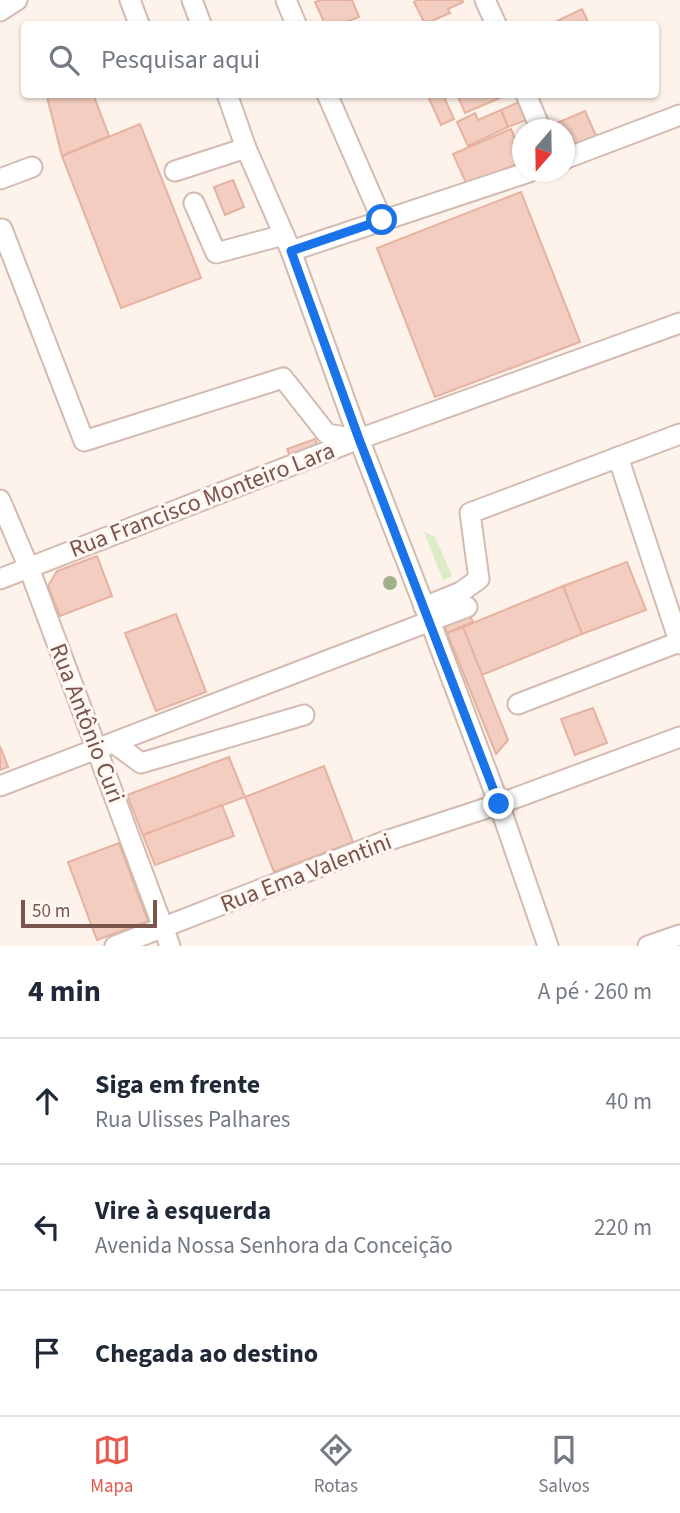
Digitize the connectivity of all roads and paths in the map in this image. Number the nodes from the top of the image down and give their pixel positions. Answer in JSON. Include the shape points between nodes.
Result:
{"nodes":[{"id":1,"x":17,"y":0,"type":"edge"},
{"id":2,"x":130,"y":0,"type":"edge"},
{"id":3,"x":192,"y":0,"type":"edge"},
{"id":4,"x":286,"y":0,"type":"edge"},
{"id":5,"x":485,"y":0,"type":"edge"},
{"id":6,"x":0,"y":11,"type":"edge"},
{"id":7,"x":138,"y":21,"type":"edge"},
{"id":8,"x":200,"y":21,"type":"edge"},
{"id":9,"x":295,"y":21,"type":"edge"},
{"id":10,"x":495,"y":21,"type":"edge"},
{"id":11,"x":228,"y":98,"type":"edge"},
{"id":12,"x":329,"y":98,"type":"edge"},
{"id":13,"x":528,"y":98,"type":"edge"},
{"id":14,"x":680,"y":115,"type":"edge"},
{"id":15,"x":536,"y":119,"type":"edge"},
{"id":16,"x":246,"y":148,"type":"junction"},
{"id":17,"x":575,"y":155,"type":"edge"},
{"id":18,"x":32,"y":167,"type":"dead end"},
{"id":19,"x":175,"y":171,"type":"dead end"},
{"id":20,"x":512,"y":178,"type":"edge"},
{"id":21,"x":0,"y":180,"type":"edge"},
{"id":22,"x":194,"y":203,"type":"dead end"},
{"id":23,"x":382,"y":220,"type":"junction"},
{"id":24,"x":2,"y":229,"type":"dead end"},
{"id":25,"x":287,"y":243,"type":"junction"},
{"id":26,"x":680,"y":323,"type":"edge"},
{"id":27,"x":680,"y":434,"type":"edge"},
{"id":28,"x":359,"y":439,"type":"junction"},
{"id":29,"x":618,"y":457,"type":"junction"},
{"id":30,"x":0,"y":500,"type":"edge"},
{"id":31,"x":29,"y":568,"type":"junction"},
{"id":32,"x":0,"y":579,"type":"edge"},
{"id":33,"x":467,"y":607,"type":"dead end"},
{"id":34,"x":427,"y":614,"type":"junction"},
{"id":35,"x":680,"y":643,"type":"edge"},
{"id":36,"x":518,"y":705,"type":"dead end"},
{"id":37,"x":304,"y":715,"type":"dead end"},
{"id":38,"x":680,"y":737,"type":"edge"},
{"id":39,"x":105,"y":746,"type":"junction"},
{"id":40,"x":0,"y":786,"type":"edge"},
{"id":41,"x":499,"y":804,"type":"junction"},
{"id":42,"x":680,"y":935,"type":"edge"},
{"id":43,"x":167,"y":937,"type":"edge"},
{"id":44,"x":115,"y":946,"type":"edge"},
{"id":45,"x":548,"y":946,"type":"edge"},
{"id":46,"x":648,"y":946,"type":"edge"}],
"edges":[{"from":1,"to":6,"type":"street"},
{"from":2,"to":7,"type":"street"},
{"from":3,"to":8,"type":"street"},
{"from":4,"to":9,"type":"street"},
{"from":5,"to":10,"type":"street"},
{"from":11,"to":16,"type":"street"},
{"from":12,"to":23,"type":"street"},
{"from":13,"to":15,"type":"street"},
{"from":14,"to":17,"type":"street"},
{"from":16,"to":19,"type":"street"},
{"from":16,"to":25,"type":"street"},
{"from":18,"to":21,"type":"street"},
{"from":20,"to":23,"type":"street"},
{"from":22,"to":25,"type":"street","via":[[216,253]]},
{"from":23,"to":25,"type":"street"},
{"from":24,"to":28,"type":"street","via":[[84,441],[283,378],[327,434]]},
{"from":25,"to":28,"type":"street"},
{"from":26,"to":28,"type":"street","name":"Rua Francisco Monteiro Lara"},
{"from":27,"to":29,"type":"street"},
{"from":28,"to":31,"type":"street","name":"Rua Francisco Monteiro Lara"},
{"from":28,"to":34,"type":"street"},
{"from":29,"to":34,"type":"street","via":[[470,513],[479,579]]},
{"from":29,"to":35,"type":"street"},
{"from":30,"to":31,"type":"street","name":"Rua Antônio Curi"},
{"from":31,"to":32,"type":"street","name":"Rua Francisco Monteiro Lara"},
{"from":31,"to":39,"type":"street","name":"Rua Antônio Curi"},
{"from":33,"to":34,"type":"street"},
{"from":34,"to":39,"type":"street"},
{"from":34,"to":41,"type":"street"},
{"from":35,"to":36,"type":"street"},
{"from":37,"to":39,"type":"street","via":[[141,763]]},
{"from":38,"to":41,"type":"street","name":"Rua Ema Valentini"},
{"from":39,"to":40,"type":"street"},
{"from":39,"to":43,"type":"street","name":"Rua Antônio Curi"},
{"from":41,"to":43,"type":"street","name":"Rua Ema Valentini","via":[[383,842]]},
{"from":41,"to":45,"type":"street"},
{"from":42,"to":46,"type":"street"},
{"from":43,"to":44,"type":"street","name":"Rua Ema Valentini"}]}
